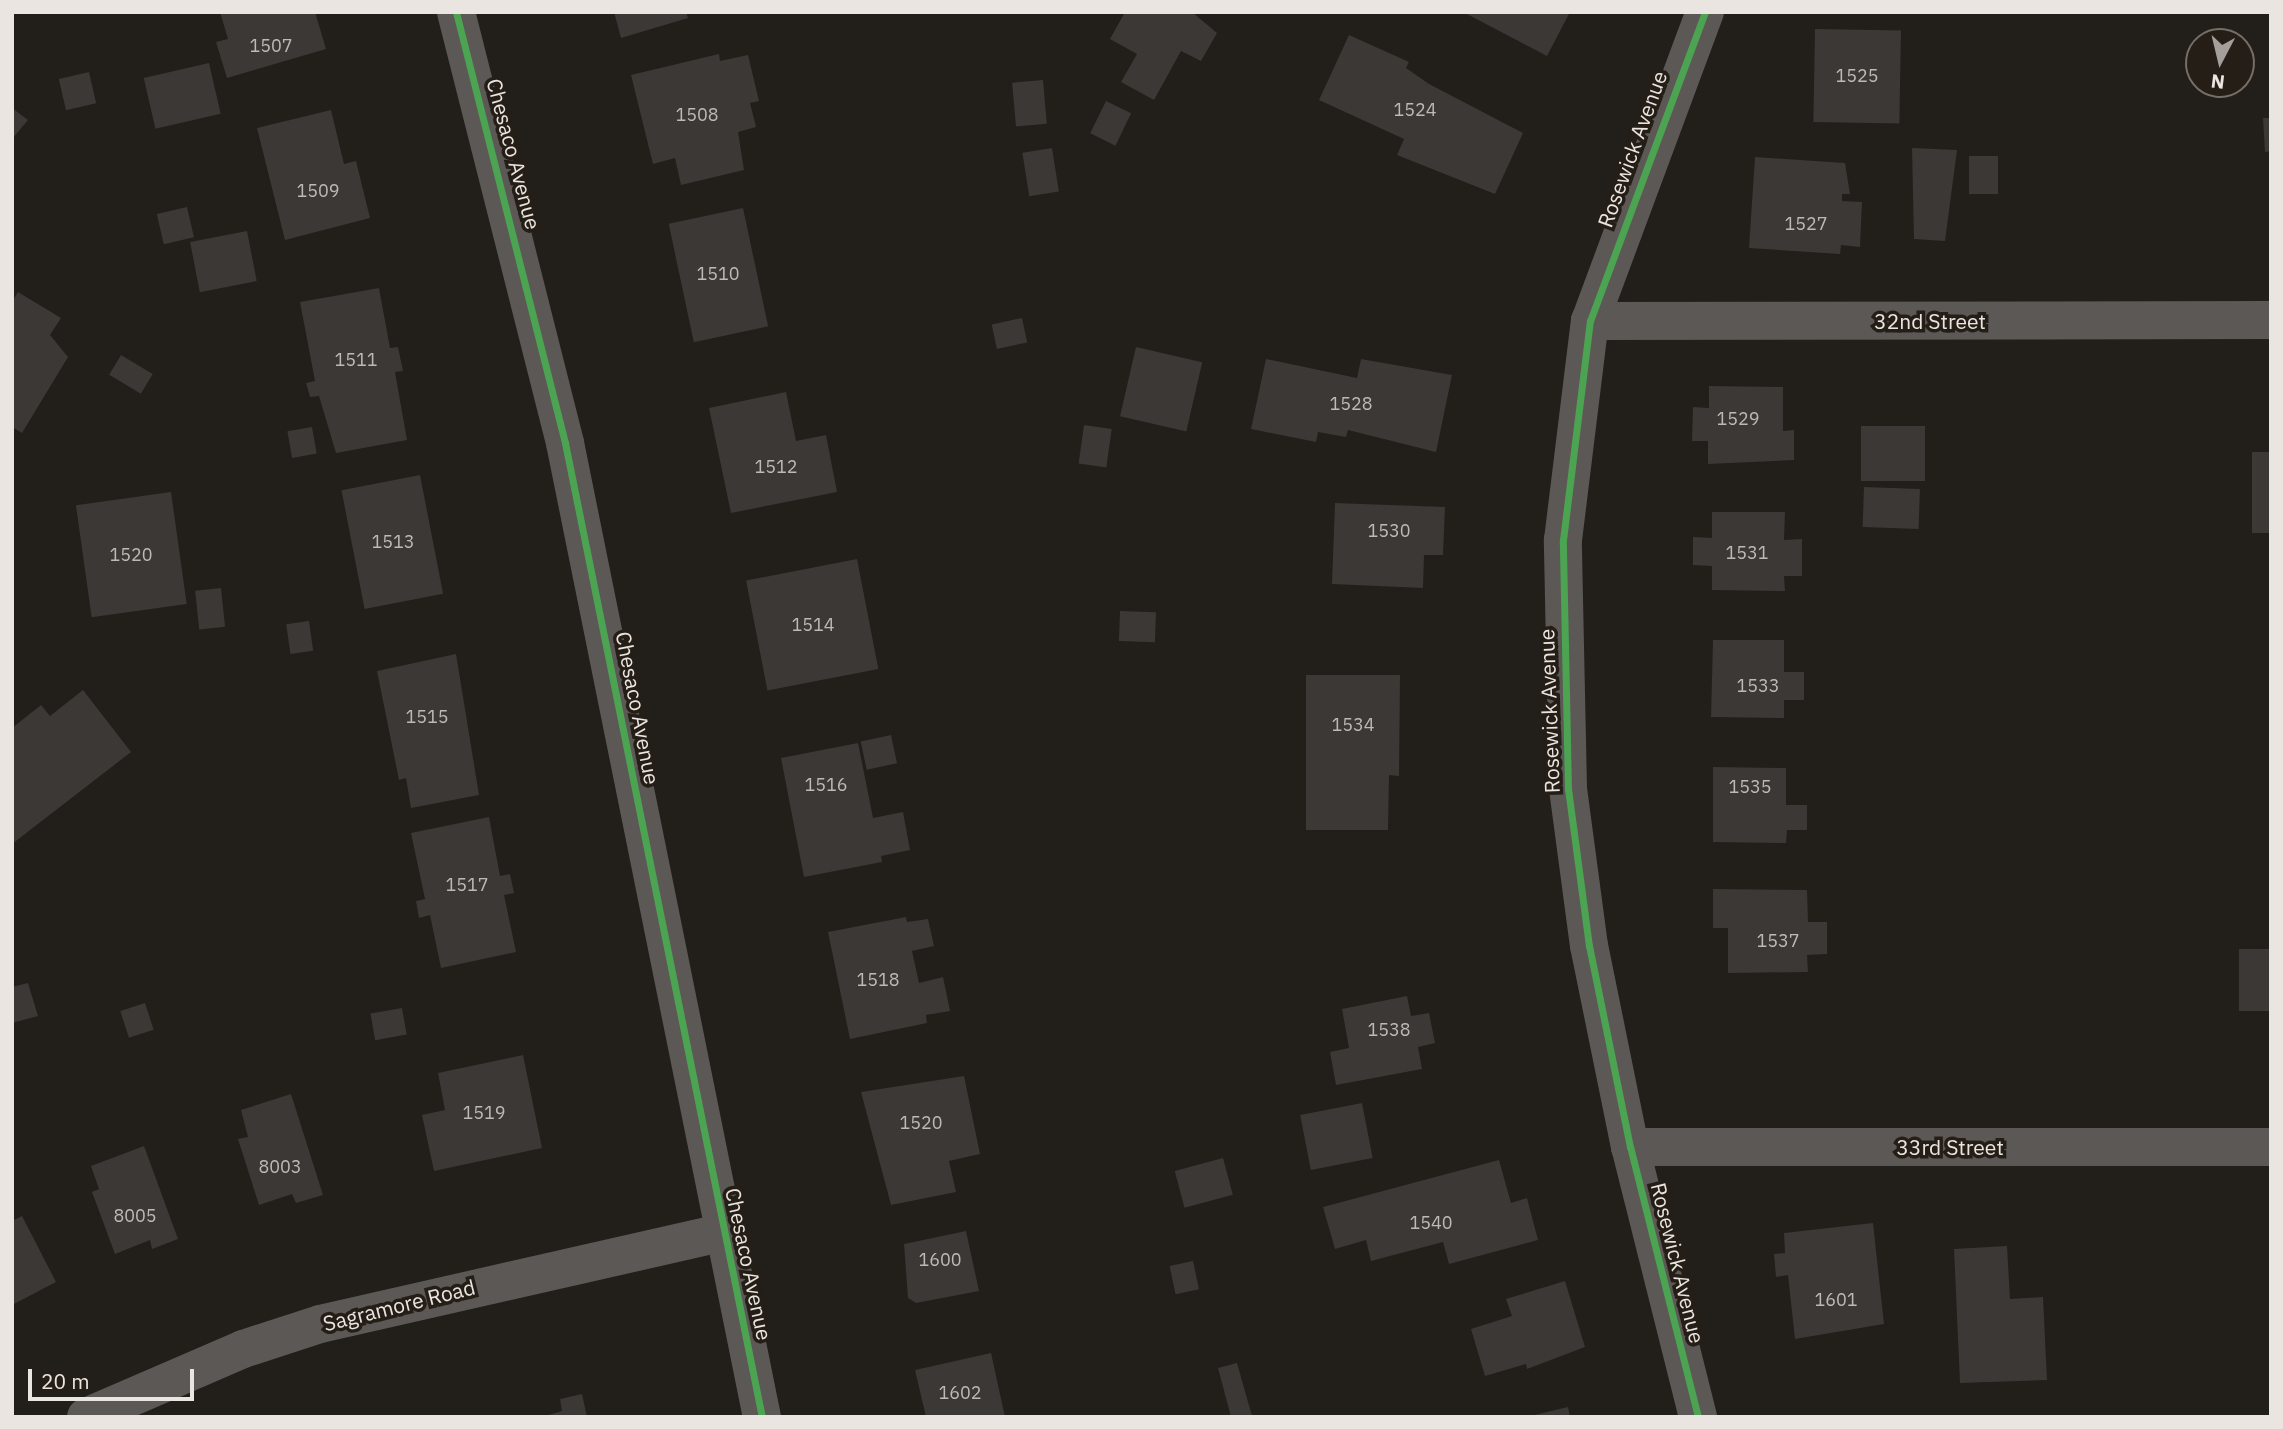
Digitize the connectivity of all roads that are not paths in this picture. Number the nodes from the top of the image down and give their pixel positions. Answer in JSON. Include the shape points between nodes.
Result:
{"nodes":[{"id":1,"x":456,"y":12,"type":"edge"},
{"id":2,"x":1705,"y":12,"type":"edge"},
{"id":3,"x":2271,"y":320,"type":"edge"},
{"id":4,"x":1590,"y":321,"type":"junction"},
{"id":5,"x":1630,"y":1147,"type":"junction"},
{"id":6,"x":2271,"y":1147,"type":"edge"},
{"id":7,"x":724,"y":1232,"type":"junction"},
{"id":8,"x":86,"y":1417,"type":"edge"},
{"id":9,"x":762,"y":1417,"type":"edge"},
{"id":10,"x":1698,"y":1417,"type":"edge"}],
"edges":[{"from":1,"to":7,"type":"street","name":"Chesaco Avenue","via":[[565,443]]},
{"from":2,"to":4,"type":"street","name":"Rosewick Avenue"},
{"from":3,"to":4,"type":"street","name":"32nd Street"},
{"from":4,"to":5,"type":"street","name":"Rosewick Avenue","via":[[1563,540],[1568,789],[1589,946]]},
{"from":5,"to":6,"type":"street","name":"33rd Street"},
{"from":5,"to":10,"type":"street","name":"Rosewick Avenue"},
{"from":7,"to":8,"type":"street","name":"Sagramore Road","via":[[320,1324],[243,1349]]},
{"from":7,"to":9,"type":"street","name":"Chesaco Avenue"}]}
